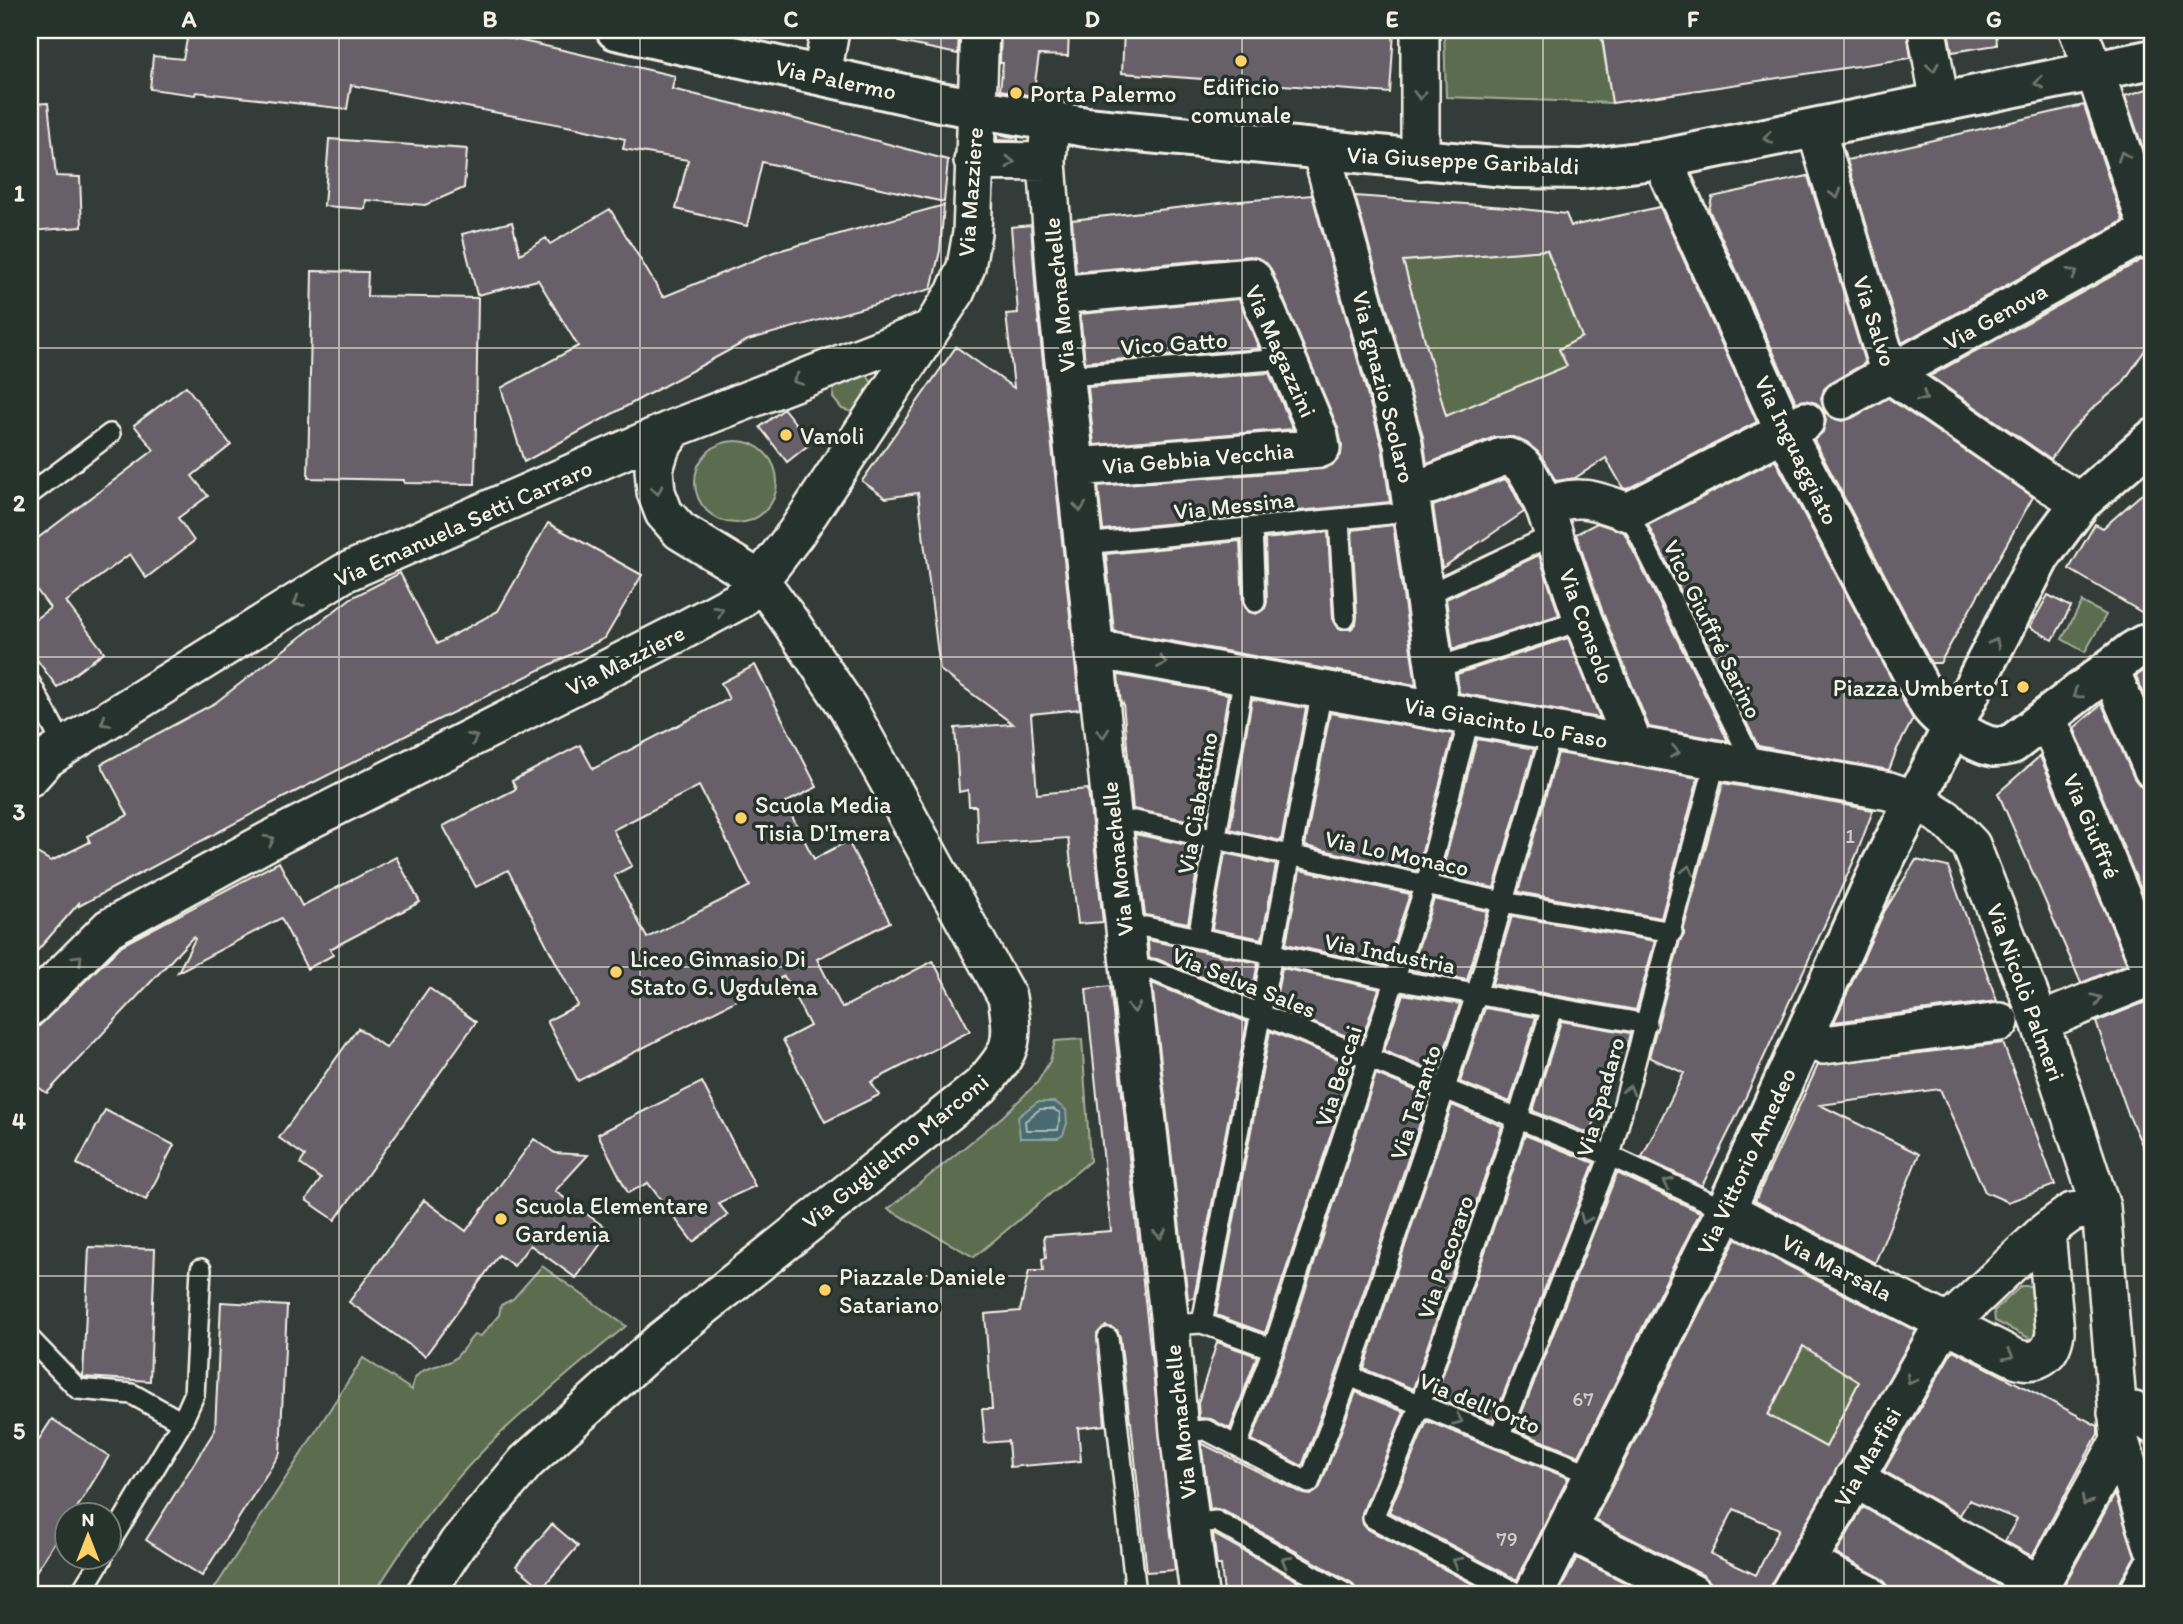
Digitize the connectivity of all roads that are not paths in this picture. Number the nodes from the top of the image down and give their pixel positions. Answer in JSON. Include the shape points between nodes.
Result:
{"nodes":[{"id":1,"x":616,"y":30,"type":"edge"},
{"id":2,"x":830,"y":30,"type":"edge"},
{"id":3,"x":980,"y":30,"type":"edge"},
{"id":4,"x":1420,"y":30,"type":"edge"},
{"id":5,"x":1927,"y":30,"type":"edge"},
{"id":6,"x":2077,"y":30,"type":"edge"},
{"id":7,"x":677,"y":36,"type":"edge"},
{"id":8,"x":2153,"y":58,"type":"edge"},
{"id":9,"x":2095,"y":72,"type":"junction"},
{"id":10,"x":822,"y":75,"type":"junction"},
{"id":11,"x":1940,"y":103,"type":"junction"},
{"id":12,"x":975,"y":108,"type":"junction"},
{"id":13,"x":1050,"y":122,"type":"junction"},
{"id":14,"x":1816,"y":129,"type":"junction"},
{"id":15,"x":1321,"y":151,"type":"junction"},
{"id":16,"x":1662,"y":159,"type":"junction"},
{"id":17,"x":973,"y":161,"type":"junction"},
{"id":18,"x":1420,"y":161,"type":"junction"},
{"id":19,"x":1047,"y":162,"type":"junction"},
{"id":20,"x":2151,"y":237,"type":"edge"},
{"id":21,"x":1058,"y":295,"type":"junction"},
{"id":22,"x":929,"y":330,"type":"junction"},
{"id":23,"x":1285,"y":359,"type":"junction"},
{"id":24,"x":846,"y":361,"type":"junction"},
{"id":25,"x":1890,"y":374,"type":"junction"},
{"id":26,"x":1067,"y":376,"type":"junction"},
{"id":27,"x":1842,"y":400,"type":"dead end"},
{"id":28,"x":875,"y":413,"type":"junction"},
{"id":29,"x":1795,"y":426,"type":"junction"},
{"id":30,"x":675,"y":428,"type":"junction"},
{"id":31,"x":110,"y":435,"type":"dead end"},
{"id":32,"x":2153,"y":439,"type":"edge"},
{"id":33,"x":1321,"y":448,"type":"joint"},
{"id":34,"x":1076,"y":467,"type":"junction"},
{"id":35,"x":30,"y":494,"type":"edge"},
{"id":36,"x":1400,"y":500,"type":"junction"},
{"id":37,"x":2081,"y":502,"type":"junction"},
{"id":38,"x":1628,"y":512,"type":"junction"},
{"id":39,"x":1339,"y":519,"type":"junction"},
{"id":40,"x":1543,"y":524,"type":"junction"},
{"id":41,"x":1252,"y":528,"type":"junction"},
{"id":42,"x":1084,"y":544,"type":"junction"},
{"id":43,"x":760,"y":580,"type":"junction"},
{"id":44,"x":1423,"y":592,"type":"junction"},
{"id":45,"x":1255,"y":602,"type":"dead end"},
{"id":46,"x":1345,"y":618,"type":"dead end"},
{"id":47,"x":1583,"y":620,"type":"junction"},
{"id":48,"x":2153,"y":643,"type":"edge"},
{"id":49,"x":1094,"y":649,"type":"junction"},
{"id":50,"x":1433,"y":665,"type":"junction"},
{"id":51,"x":2108,"y":670,"type":"junction"},
{"id":52,"x":1244,"y":676,"type":"junction"},
{"id":53,"x":30,"y":683,"type":"edge"},
{"id":54,"x":1322,"y":690,"type":"junction"},
{"id":55,"x":1435,"y":710,"type":"junction"},
{"id":56,"x":1470,"y":716,"type":"junction"},
{"id":57,"x":2044,"y":719,"type":"junction"},
{"id":58,"x":1954,"y":726,"type":"junction"},
{"id":59,"x":1552,"y":731,"type":"junction"},
{"id":60,"x":1633,"y":744,"type":"junction"},
{"id":61,"x":64,"y":747,"type":"junction"},
{"id":62,"x":1716,"y":760,"type":"junction"},
{"id":63,"x":1755,"y":767,"type":"junction"},
{"id":64,"x":2153,"y":770,"type":"edge"},
{"id":65,"x":30,"y":777,"type":"edge"},
{"id":66,"x":1916,"y":800,"type":"junction"},
{"id":67,"x":1113,"y":823,"type":"junction"},
{"id":68,"x":1216,"y":839,"type":"junction"},
{"id":69,"x":1292,"y":856,"type":"junction"},
{"id":70,"x":1426,"y":884,"type":"junction"},
{"id":71,"x":1503,"y":902,"type":"junction"},
{"id":72,"x":1125,"y":929,"type":"junction"},
{"id":73,"x":1672,"y":932,"type":"junction"},
{"id":74,"x":1198,"y":938,"type":"junction"},
{"id":75,"x":1273,"y":954,"type":"junction"},
{"id":76,"x":1130,"y":971,"type":"junction"},
{"id":77,"x":2153,"y":975,"type":"edge"},
{"id":78,"x":1395,"y":980,"type":"junction"},
{"id":79,"x":1476,"y":995,"type":"junction"},
{"id":80,"x":30,"y":1007,"type":"edge"},
{"id":81,"x":1552,"y":1008,"type":"junction"},
{"id":82,"x":1261,"y":1014,"type":"junction"},
{"id":83,"x":2000,"y":1022,"type":"dead end"},
{"id":84,"x":2040,"y":1022,"type":"junction"},
{"id":85,"x":1647,"y":1024,"type":"junction"},
{"id":86,"x":1803,"y":1040,"type":"junction"},
{"id":87,"x":1370,"y":1060,"type":"junction"},
{"id":88,"x":1445,"y":1089,"type":"junction"},
{"id":89,"x":1518,"y":1118,"type":"junction"},
{"id":90,"x":1611,"y":1156,"type":"junction"},
{"id":91,"x":2101,"y":1207,"type":"junction"},
{"id":92,"x":1726,"y":1210,"type":"junction"},
{"id":93,"x":2046,"y":1231,"type":"junction"},
{"id":94,"x":201,"y":1269,"type":"dead end"},
{"id":95,"x":1186,"y":1324,"type":"junction"},
{"id":96,"x":1949,"y":1324,"type":"junction"},
{"id":97,"x":1108,"y":1338,"type":"dead end"},
{"id":98,"x":30,"y":1339,"type":"edge"},
{"id":99,"x":1273,"y":1349,"type":"junction"},
{"id":100,"x":1349,"y":1376,"type":"junction"},
{"id":101,"x":1420,"y":1405,"type":"junction"},
{"id":102,"x":181,"y":1422,"type":"junction"},
{"id":103,"x":2153,"y":1425,"type":"edge"},
{"id":104,"x":2118,"y":1427,"type":"junction"},
{"id":105,"x":1180,"y":1432,"type":"junction"},
{"id":106,"x":1499,"y":1438,"type":"junction"},
{"id":107,"x":1237,"y":1446,"type":"junction"},
{"id":108,"x":1593,"y":1475,"type":"junction"},
{"id":109,"x":1854,"y":1478,"type":"junction"},
{"id":110,"x":122,"y":1522,"type":"edge"},
{"id":111,"x":1191,"y":1524,"type":"junction"},
{"id":112,"x":1567,"y":1529,"type":"junction"},
{"id":113,"x":2153,"y":1546,"type":"edge"},
{"id":114,"x":1807,"y":1563,"type":"junction"},
{"id":115,"x":2153,"y":1566,"type":"edge"},
{"id":116,"x":93,"y":1572,"type":"edge"},
{"id":117,"x":2037,"y":1589,"type":"edge"},
{"id":118,"x":80,"y":1594,"type":"edge"},
{"id":119,"x":425,"y":1594,"type":"edge"},
{"id":120,"x":1136,"y":1594,"type":"edge"},
{"id":121,"x":1199,"y":1594,"type":"edge"},
{"id":122,"x":1346,"y":1594,"type":"edge"},
{"id":123,"x":1518,"y":1594,"type":"edge"},
{"id":124,"x":1534,"y":1594,"type":"edge"},
{"id":125,"x":1693,"y":1594,"type":"edge"},
{"id":126,"x":1789,"y":1594,"type":"edge"},
{"id":127,"x":1868,"y":1594,"type":"edge"},
{"id":128,"x":2138,"y":1594,"type":"edge"}],
"edges":[{"from":1,"to":7,"type":"street","name":"Via Palermo"},
{"from":2,"to":10,"type":"street"},
{"from":3,"to":12,"type":"street","name":"Via Mazziere"},
{"from":4,"to":18,"type":"street","one_way":true},
{"from":5,"to":11,"type":"street","one_way":true},
{"from":6,"to":9,"type":"street"},
{"from":7,"to":10,"type":"street","name":"Via Palermo"},
{"from":8,"to":9,"type":"street","name":"Via Giuseppe Garibaldi"},
{"from":9,"to":11,"type":"street","name":"Via Giuseppe Garibaldi","one_way":true},
{"from":20,"to":9,"type":"street","one_way":true},
{"from":10,"to":12,"type":"street","name":"Via Palermo"},
{"from":11,"to":14,"type":"street","name":"Via Giuseppe Garibaldi"},
{"from":12,"to":13,"type":"street","name":"Via Giuseppe Garibaldi"},
{"from":12,"to":17,"type":"street","name":"Via Mazziere"},
{"from":13,"to":15,"type":"street","name":"Via Giuseppe Garibaldi"},
{"from":13,"to":19,"type":"street","name":"Via Monachelle"},
{"from":14,"to":16,"type":"street","name":"Via Giuseppe Garibaldi","one_way":true},
{"from":14,"to":25,"type":"street","name":"Via Salvo","one_way":true},
{"from":15,"to":18,"type":"street","name":"Via Giuseppe Garibaldi"},
{"from":15,"to":36,"type":"street","name":"Via Ignazio Scolaro","via":[[1403,443]]},
{"from":16,"to":18,"type":"street","name":"Via Giuseppe Garibaldi","via":[[1582,169]]},
{"from":16,"to":29,"type":"street","name":"Via Inguaggiato"},
{"from":17,"to":19,"type":"street","one_way":true},
{"from":17,"to":22,"type":"street","name":"Via Mazziere","via":[[972,233],[966,267],[955,293]]},
{"from":19,"to":21,"type":"street","name":"Via Monachelle"},
{"from":25,"to":20,"type":"street","name":"Via Genova","one_way":true},
{"from":21,"to":23,"type":"street","name":"Via Magazzini","via":[[1252,276]]},
{"from":21,"to":26,"type":"street","name":"Via Monachelle"},
{"from":22,"to":24,"type":"street","name":"Via Emanuela Setti Carraro"},
{"from":22,"to":28,"type":"street","name":"Via Mazziere"},
{"from":23,"to":26,"type":"lane","name":"Vico Gatto"},
{"from":23,"to":33,"type":"street","name":"Via Magazzini"},
{"from":24,"to":28,"type":"street","via":[[863,362],[878,373],[883,392]]},
{"from":24,"to":30,"type":"street","name":"Via Emanuela Setti Carraro","one_way":true},
{"from":25,"to":27,"type":"street","name":"Via Genova"},
{"from":25,"to":37,"type":"street","name":"Via Salvo","one_way":true},
{"from":26,"to":34,"type":"street","name":"Via Monachelle"},
{"from":28,"to":43,"type":"street","name":"Via Mazziere"},
{"from":29,"to":38,"type":"street"},
{"from":29,"to":58,"type":"street","name":"Via Inguaggiato","via":[[1928,703]]},
{"from":30,"to":43,"type":"street","one_way":true,"via":[[661,447],[654,469],[664,513],[680,531]]},
{"from":30,"to":61,"type":"street","name":"Via Emanuela Setti Carraro","one_way":true,"via":[[344,573]]},
{"from":31,"to":35,"type":"lane"},
{"from":32,"to":37,"type":"street","name":"Via Vittorio Amedeo"},
{"from":33,"to":34,"type":"street","name":"Via Gebbia Vecchia"},
{"from":34,"to":42,"type":"street","name":"Via Monachelle","one_way":true},
{"from":36,"to":39,"type":"lane","name":"Via Messina"},
{"from":36,"to":40,"type":"street","name":"Via Consolo","via":[[1512,456],[1521,462]]},
{"from":36,"to":44,"type":"street","name":"Via Ignazio Scolaro"},
{"from":58,"to":37,"type":"street","name":"Via Vittorio Amedeo","one_way":true,"via":[[2040,557]]},
{"from":38,"to":40,"type":"street","via":[[1594,499],[1577,498],[1556,501]]},
{"from":38,"to":63,"type":"lane","name":"Vico Giuffré Sarino"},
{"from":39,"to":41,"type":"lane","name":"Via Messina"},
{"from":39,"to":46,"type":"lane"},
{"from":40,"to":44,"type":"lane","via":[[1443,587]]},
{"from":40,"to":47,"type":"street","name":"Via Consolo"},
{"from":41,"to":42,"type":"lane","name":"Via Messina"},
{"from":41,"to":45,"type":"lane"},
{"from":42,"to":49,"type":"street","name":"Via Monachelle"},
{"from":80,"to":43,"type":"street","name":"Via Mazziere","one_way":true,"via":[[109,928],[270,840],[738,601]]},
{"from":43,"to":119,"type":"street","name":"Via Guglielmo Marconi","via":[[848,708],[1007,997],[1012,1042],[981,1086],[662,1340],[526,1462],[458,1543]]},
{"from":44,"to":50,"type":"street","name":"Via Ignazio Scolaro"},
{"from":47,"to":50,"type":"lane"},
{"from":47,"to":60,"type":"street","name":"Via Consolo"},
{"from":48,"to":51,"type":"street"},
{"from":49,"to":52,"type":"street","name":"Via Giacinto Lo Faso","one_way":true},
{"from":49,"to":67,"type":"street","name":"Via Monachelle","one_way":true},
{"from":50,"to":55,"type":"street","name":"Via Ignazio Scolaro","via":[[1438,693]]},
{"from":51,"to":57,"type":"street","one_way":true},
{"from":51,"to":64,"type":"street"},
{"from":52,"to":54,"type":"street","name":"Via Giacinto Lo Faso"},
{"from":52,"to":68,"type":"lane","name":"Via Ciabattino"},
{"from":53,"to":61,"type":"lane"},
{"from":54,"to":55,"type":"street","name":"Via Giacinto Lo Faso"},
{"from":54,"to":69,"type":"lane"},
{"from":55,"to":56,"type":"street","name":"Via Giacinto Lo Faso"},
{"from":56,"to":59,"type":"street","name":"Via Giacinto Lo Faso"},
{"from":56,"to":70,"type":"lane","name":"Via Beccai"},
{"from":57,"to":58,"type":"street","name":"Via Inguaggiato","via":[[2003,747],[1983,743]]},
{"from":57,"to":77,"type":"street","name":"Via Giuffré"},
{"from":58,"to":66,"type":"street","name":"Via Vittorio Amedeo"},
{"from":59,"to":60,"type":"street","name":"Via Giacinto Lo Faso"},
{"from":59,"to":71,"type":"lane","name":"Via Taranto"},
{"from":60,"to":62,"type":"street","name":"Via Giacinto Lo Faso","one_way":true},
{"from":61,"to":65,"type":"street","name":"Via Emanuela Setti Carraro"},
{"from":62,"to":63,"type":"street","name":"Via Giacinto Lo Faso"},
{"from":73,"to":62,"type":"lane","name":"Via Spadaro","one_way":true},
{"from":63,"to":66,"type":"street","name":"Via Giacinto Lo Faso"},
{"from":66,"to":84,"type":"street","name":"Via Nicolò Palmeri","via":[[1946,819],[1971,845]]},
{"from":66,"to":86,"type":"street","name":"Via Vittorio Amedeo"},
{"from":67,"to":68,"type":"lane","name":"Via Lo Monaco","via":[[1135,821]]},
{"from":67,"to":72,"type":"street","name":"Via Monachelle"},
{"from":68,"to":69,"type":"lane","name":"Via Lo Monaco"},
{"from":68,"to":74,"type":"lane","name":"Via Ciabattino"},
{"from":69,"to":70,"type":"lane","name":"Via Lo Monaco"},
{"from":69,"to":75,"type":"lane"},
{"from":70,"to":71,"type":"lane","name":"Via Lo Monaco"},
{"from":70,"to":78,"type":"lane","name":"Via Beccai"},
{"from":71,"to":73,"type":"lane","name":"Via Lo Monaco"},
{"from":71,"to":79,"type":"lane","name":"Via Taranto"},
{"from":72,"to":74,"type":"lane","name":"Via Industria","via":[[1146,927]]},
{"from":72,"to":76,"type":"street","name":"Via Monachelle"},
{"from":73,"to":85,"type":"lane","name":"Via Spadaro"},
{"from":74,"to":75,"type":"lane","name":"Via Industria"},
{"from":75,"to":78,"type":"lane","name":"Via Industria"},
{"from":75,"to":82,"type":"lane"},
{"from":76,"to":82,"type":"lane","name":"Via Selva Sales","via":[[1152,970]]},
{"from":76,"to":95,"type":"street","name":"Via Monachelle","one_way":true},
{"from":84,"to":77,"type":"street","one_way":true},
{"from":78,"to":79,"type":"lane","name":"Via Industria"},
{"from":78,"to":87,"type":"lane","name":"Via Beccai"},
{"from":79,"to":81,"type":"lane","name":"Via Industria"},
{"from":79,"to":88,"type":"lane","name":"Via Taranto"},
{"from":81,"to":85,"type":"lane","name":"Via Industria"},
{"from":81,"to":89,"type":"lane","name":"Via Pecoraro"},
{"from":82,"to":87,"type":"lane","name":"Via Selva Sales"},
{"from":82,"to":95,"type":"lane"},
{"from":83,"to":86,"type":"street","via":[[1824,1045]]},
{"from":84,"to":91,"type":"street","name":"Via Nicolò Palmeri"},
{"from":90,"to":85,"type":"lane","name":"Via Spadaro","one_way":true},
{"from":86,"to":92,"type":"street","name":"Via Vittorio Amedeo"},
{"from":87,"to":88,"type":"lane","name":"Via Selva Sales"},
{"from":87,"to":99,"type":"lane","name":"Via Beccai"},
{"from":88,"to":89,"type":"lane","name":"Via Selva Sales"},
{"from":88,"to":100,"type":"lane","name":"Via Taranto"},
{"from":89,"to":90,"type":"lane","name":"Via Selva Sales"},
{"from":89,"to":101,"type":"lane","name":"Via Pecoraro"},
{"from":92,"to":90,"type":"lane","name":"Via Selva Sales","one_way":true},
{"from":90,"to":106,"type":"lane","name":"Via Spadaro","one_way":true},
{"from":91,"to":93,"type":"street","name":"Via Marfisi","via":[[2072,1212]]},
{"from":91,"to":104,"type":"street","name":"Via Nicolò Palmeri"},
{"from":92,"to":96,"type":"street","name":"Via Marsala"},
{"from":92,"to":108,"type":"street","name":"Via Vittorio Amedeo"},
{"from":93,"to":96,"type":"street","name":"Via Marfisi"},
{"from":96,"to":93,"type":"street","name":"Via Marsala","one_way":true,"via":[[2019,1360],[2045,1356],[2055,1332]]},
{"from":94,"to":102,"type":"lane","via":[[194,1395]]},
{"from":95,"to":99,"type":"lane"},
{"from":95,"to":105,"type":"street","name":"Via Monachelle"},
{"from":96,"to":109,"type":"street","name":"Via Marfisi","one_way":true,"via":[[1935,1339]]},
{"from":97,"to":120,"type":"lane"},
{"from":98,"to":102,"type":"lane","via":[[78,1389],[132,1394]]},
{"from":99,"to":107,"type":"lane","name":"Via Beccai"},
{"from":100,"to":101,"type":"lane","name":"Via dell'Orto"},
{"from":100,"to":107,"type":"lane","name":"Via Taranto","via":[[1309,1483]]},
{"from":101,"to":106,"type":"lane","name":"Via dell'Orto","one_way":true},
{"from":123,"to":101,"type":"lane","name":"Via Pecoraro","one_way":true,"via":[[1373,1518]]},
{"from":102,"to":110,"type":"lane"},
{"from":103,"to":104,"type":"street","via":[[2134,1411]]},
{"from":104,"to":113,"type":"street","name":"Via Nicolò Palmeri"},
{"from":104,"to":117,"type":"street","one_way":true},
{"from":105,"to":107,"type":"lane","via":[[1206,1430]]},
{"from":105,"to":111,"type":"street","name":"Via Monachelle"},
{"from":106,"to":108,"type":"lane","name":"Via dell'Orto"},
{"from":108,"to":112,"type":"street","name":"Via Vittorio Amedeo"},
{"from":109,"to":114,"type":"street","name":"Via Marfisi"},
{"from":109,"to":117,"type":"street"},
{"from":111,"to":121,"type":"street","name":"Via Monachelle"},
{"from":122,"to":111,"type":"lane","one_way":true,"via":[[1216,1521]]},
{"from":112,"to":124,"type":"street","name":"Via Vittorio Amedeo"},
{"from":112,"to":125,"type":"street"},
{"from":114,"to":126,"type":"street","name":"Via Marfisi"},
{"from":114,"to":127,"type":"street"},
{"from":115,"to":128,"type":"street"},
{"from":116,"to":118,"type":"lane"}]}
